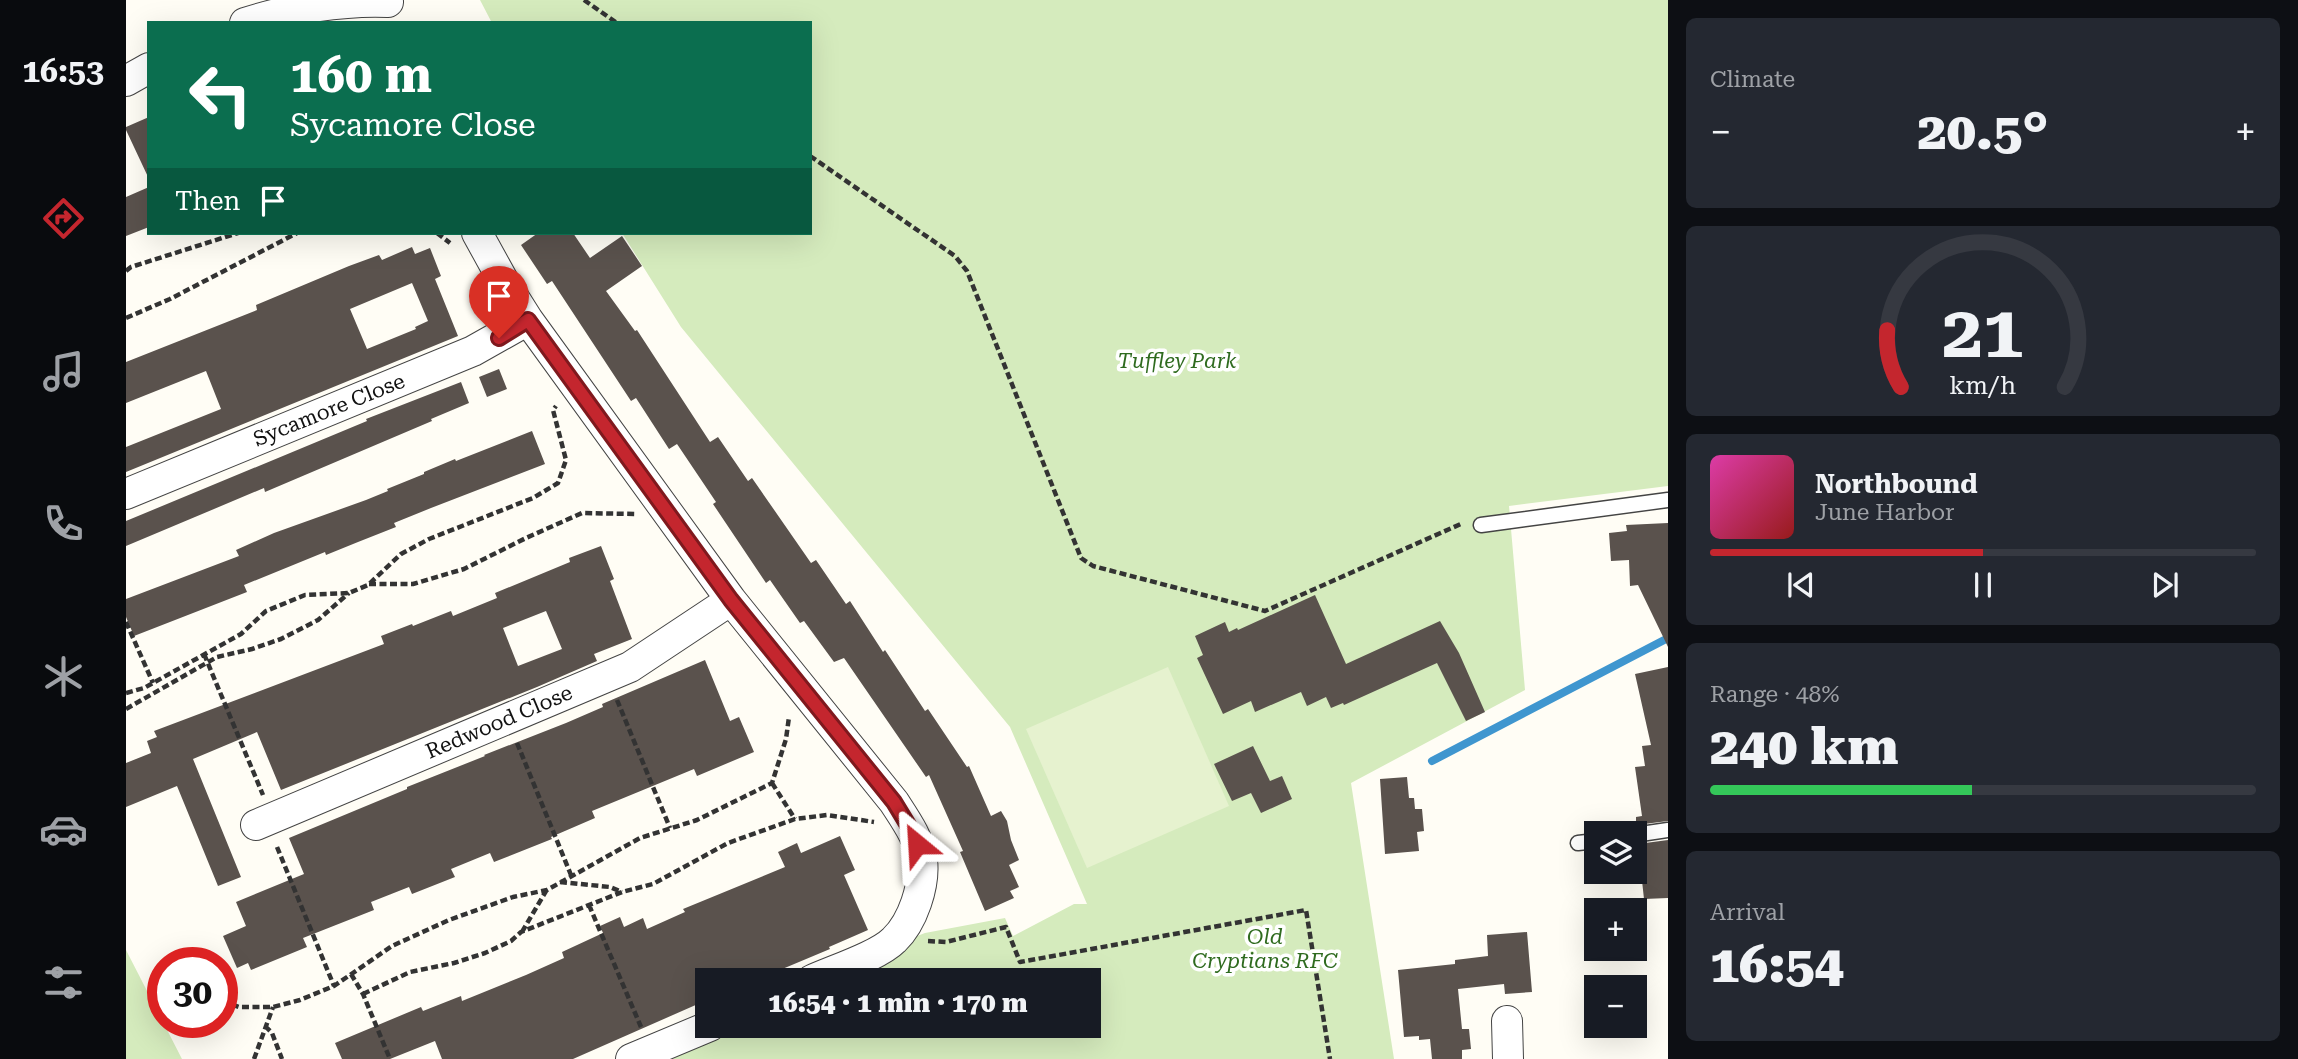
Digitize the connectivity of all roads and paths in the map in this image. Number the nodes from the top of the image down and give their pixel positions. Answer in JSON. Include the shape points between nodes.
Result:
{"nodes":[{"id":1,"x":584,"y":0,"type":"edge"},
{"id":2,"x":390,"y":8,"type":"edge"},
{"id":3,"x":250,"y":21,"type":"edge"},
{"id":4,"x":614,"y":21,"type":"edge"},
{"id":5,"x":147,"y":69,"type":"edge"},
{"id":6,"x":126,"y":81,"type":"edge"},
{"id":7,"x":812,"y":157,"type":"edge"},
{"id":8,"x":232,"y":235,"type":"edge"},
{"id":9,"x":293,"y":235,"type":"edge"},
{"id":10,"x":478,"y":235,"type":"edge"},
{"id":11,"x":126,"y":271,"type":"edge"},
{"id":12,"x":126,"y":318,"type":"edge"},
{"id":13,"x":528,"y":320,"type":"junction"},
{"id":14,"x":575,"y":384,"type":"junction"},
{"id":15,"x":126,"y":494,"type":"edge"},
{"id":16,"x":1668,"y":500,"type":"edge"},
{"id":17,"x":669,"y":515,"type":"junction"},
{"id":18,"x":1482,"y":525,"type":"joint"},
{"id":19,"x":369,"y":584,"type":"junction"},
{"id":20,"x":349,"y":593,"type":"junction"},
{"id":21,"x":731,"y":600,"type":"junction"},
{"id":22,"x":126,"y":622,"type":"edge"},
{"id":23,"x":204,"y":654,"type":"junction"},
{"id":24,"x":207,"y":664,"type":"junction"},
{"id":25,"x":608,"y":677,"type":"junction"},
{"id":26,"x":796,"y":678,"type":"junction"},
{"id":27,"x":153,"y":683,"type":"junction"},
{"id":28,"x":126,"y":693,"type":"edge"},
{"id":29,"x":126,"y":709,"type":"edge"},
{"id":30,"x":507,"y":719,"type":"junction"},
{"id":31,"x":772,"y":783,"type":"junction"},
{"id":32,"x":794,"y":819,"type":"junction"},
{"id":33,"x":265,"y":821,"type":"junction"},
{"id":34,"x":670,"y":828,"type":"junction"},
{"id":35,"x":911,"y":830,"type":"junction"},
{"id":36,"x":1668,"y":830,"type":"edge"},
{"id":37,"x":1647,"y":833,"type":"edge"},
{"id":38,"x":1584,"y":842,"type":"edge"},
{"id":39,"x":1578,"y":843,"type":"dead end"},
{"id":40,"x":571,"y":875,"type":"junction"},
{"id":41,"x":559,"y":882,"type":"junction"},
{"id":42,"x":547,"y":890,"type":"junction"},
{"id":43,"x":622,"y":892,"type":"junction"},
{"id":44,"x":589,"y":905,"type":"junction"},
{"id":45,"x":521,"y":932,"type":"junction"},
{"id":46,"x":894,"y":940,"type":"junction"},
{"id":47,"x":839,"y":968,"type":"edge"},
{"id":48,"x":351,"y":974,"type":"junction"},
{"id":49,"x":334,"y":986,"type":"junction"},
{"id":50,"x":363,"y":994,"type":"junction"},
{"id":51,"x":238,"y":1007,"type":"edge"},
{"id":52,"x":273,"y":1007,"type":"junction"},
{"id":53,"x":1507,"y":1021,"type":"dead end"},
{"id":54,"x":265,"y":1025,"type":"junction"},
{"id":55,"x":695,"y":1032,"type":"edge"},
{"id":56,"x":641,"y":1054,"type":"edge"},
{"id":57,"x":254,"y":1059,"type":"edge"},
{"id":58,"x":282,"y":1059,"type":"edge"},
{"id":59,"x":390,"y":1059,"type":"edge"},
{"id":60,"x":1330,"y":1059,"type":"edge"},
{"id":61,"x":1508,"y":1059,"type":"edge"}],
"edges":[{"from":1,"to":4,"type":"path"},
{"from":2,"to":3,"type":"street","via":[[360,0]]},
{"from":5,"to":6,"type":"street"},
{"from":7,"to":18,"type":"path","via":[[955,256],[967,271],[1081,558],[1093,566],[1265,611],[1470,520]]},
{"from":8,"to":11,"type":"path"},
{"from":9,"to":12,"type":"path"},
{"from":10,"to":13,"type":"street"},
{"from":13,"to":14,"type":"street"},
{"from":13,"to":15,"type":"street","name":"Sycamore Close","via":[[473,351]]},
{"from":14,"to":17,"type":"street"},
{"from":14,"to":19,"type":"path","via":[[553,410],[566,460],[558,483],[533,498],[429,539],[401,554]]},
{"from":16,"to":18,"type":"lane"},
{"from":17,"to":19,"type":"path","via":[[582,513],[464,569],[413,583]]},
{"from":17,"to":21,"type":"street"},
{"from":19,"to":20,"type":"path"},
{"from":20,"to":23,"type":"path","via":[[292,600],[266,611],[241,634]]},
{"from":20,"to":24,"type":"path","via":[[318,620],[281,639]]},
{"from":21,"to":25,"type":"street","name":"Redwood Close"},
{"from":21,"to":26,"type":"street"},
{"from":22,"to":27,"type":"path"},
{"from":23,"to":24,"type":"path"},
{"from":23,"to":27,"type":"path"},
{"from":24,"to":29,"type":"path"},
{"from":24,"to":33,"type":"path"},
{"from":25,"to":30,"type":"street","name":"Redwood Close"},
{"from":25,"to":34,"type":"path"},
{"from":26,"to":31,"type":"path","via":[[786,739]]},
{"from":26,"to":35,"type":"street"},
{"from":27,"to":28,"type":"path"},
{"from":30,"to":33,"type":"street","name":"Redwood Close"},
{"from":30,"to":40,"type":"path"},
{"from":31,"to":32,"type":"path"},
{"from":31,"to":34,"type":"path","via":[[697,820]]},
{"from":32,"to":35,"type":"path","via":[[827,815]]},
{"from":32,"to":43,"type":"path","via":[[728,843],[653,884]]},
{"from":33,"to":49,"type":"path"},
{"from":34,"to":40,"type":"path","via":[[640,838]]},
{"from":35,"to":46,"type":"street","via":[[923,859],[919,895]]},
{"from":36,"to":37,"type":"lane"},
{"from":38,"to":39,"type":"lane"},
{"from":40,"to":41,"type":"path"},
{"from":41,"to":42,"type":"path"},
{"from":41,"to":43,"type":"path"},
{"from":42,"to":45,"type":"path"},
{"from":42,"to":48,"type":"path","via":[[449,920],[393,946]]},
{"from":43,"to":44,"type":"path"},
{"from":44,"to":45,"type":"path"},
{"from":44,"to":56,"type":"path"},
{"from":45,"to":50,"type":"path","via":[[485,953],[410,972]]},
{"from":46,"to":47,"type":"street"},
{"from":46,"to":60,"type":"path","via":[[946,942],[1006,927],[1020,962],[1306,910]]},
{"from":48,"to":49,"type":"path"},
{"from":48,"to":50,"type":"path"},
{"from":49,"to":52,"type":"path"},
{"from":50,"to":59,"type":"path"},
{"from":51,"to":52,"type":"path"},
{"from":52,"to":54,"type":"path"},
{"from":53,"to":61,"type":"street"},
{"from":54,"to":57,"type":"path"},
{"from":54,"to":58,"type":"path"},
{"from":55,"to":56,"type":"street"}]}
